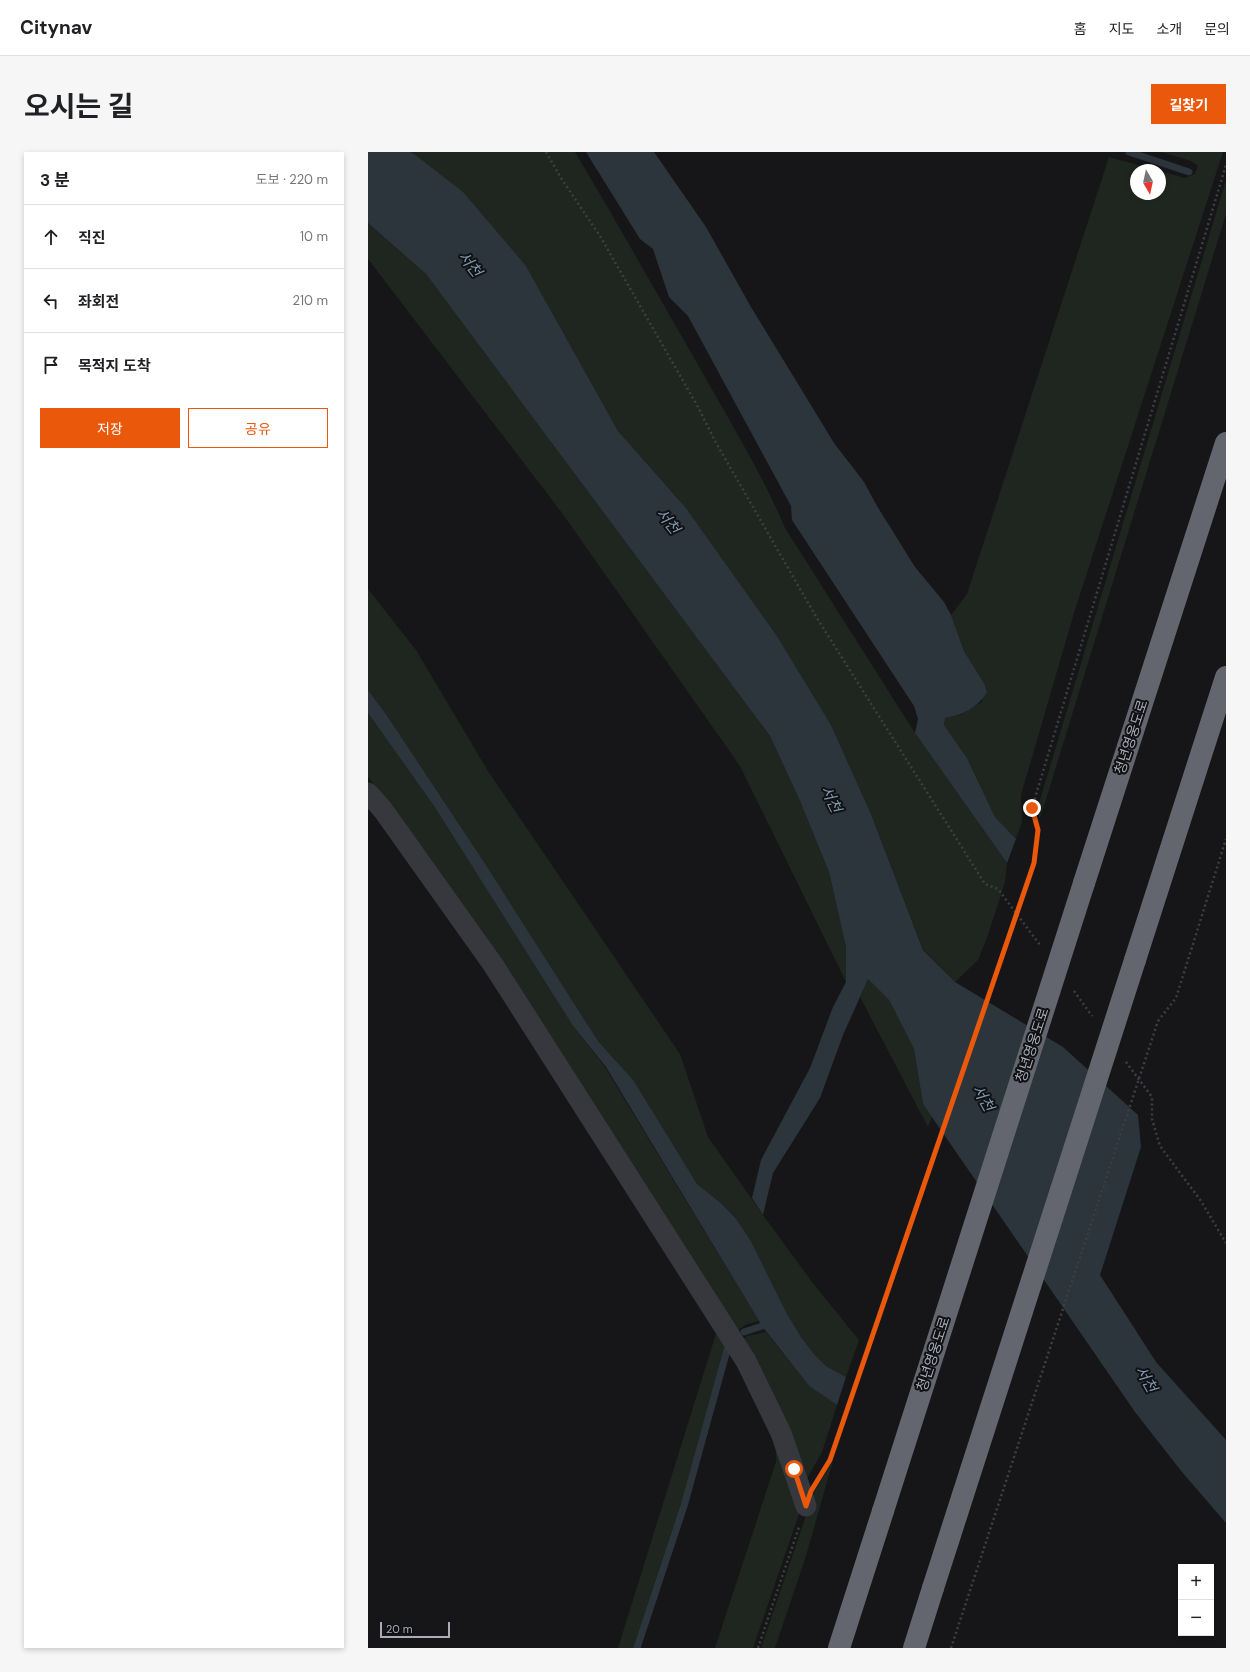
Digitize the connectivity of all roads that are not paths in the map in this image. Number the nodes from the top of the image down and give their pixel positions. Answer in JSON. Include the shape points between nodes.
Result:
{"nodes":[{"id":1,"x":1226,"y":443,"type":"edge"},
{"id":2,"x":1226,"y":677,"type":"edge"},
{"id":3,"x":368,"y":793,"type":"edge"},
{"id":4,"x":806,"y":1506,"type":"road end"},
{"id":5,"x":838,"y":1648,"type":"edge"},
{"id":6,"x":914,"y":1648,"type":"edge"}],
"edges":[{"from":1,"to":5,"type":"highway","name":"청년영웅도로","bridge":true},
{"from":2,"to":6,"type":"highway","bridge":true},
{"from":3,"to":4,"type":"street","via":[[383,810],[494,966],[746,1361],[782,1433]]}]}
